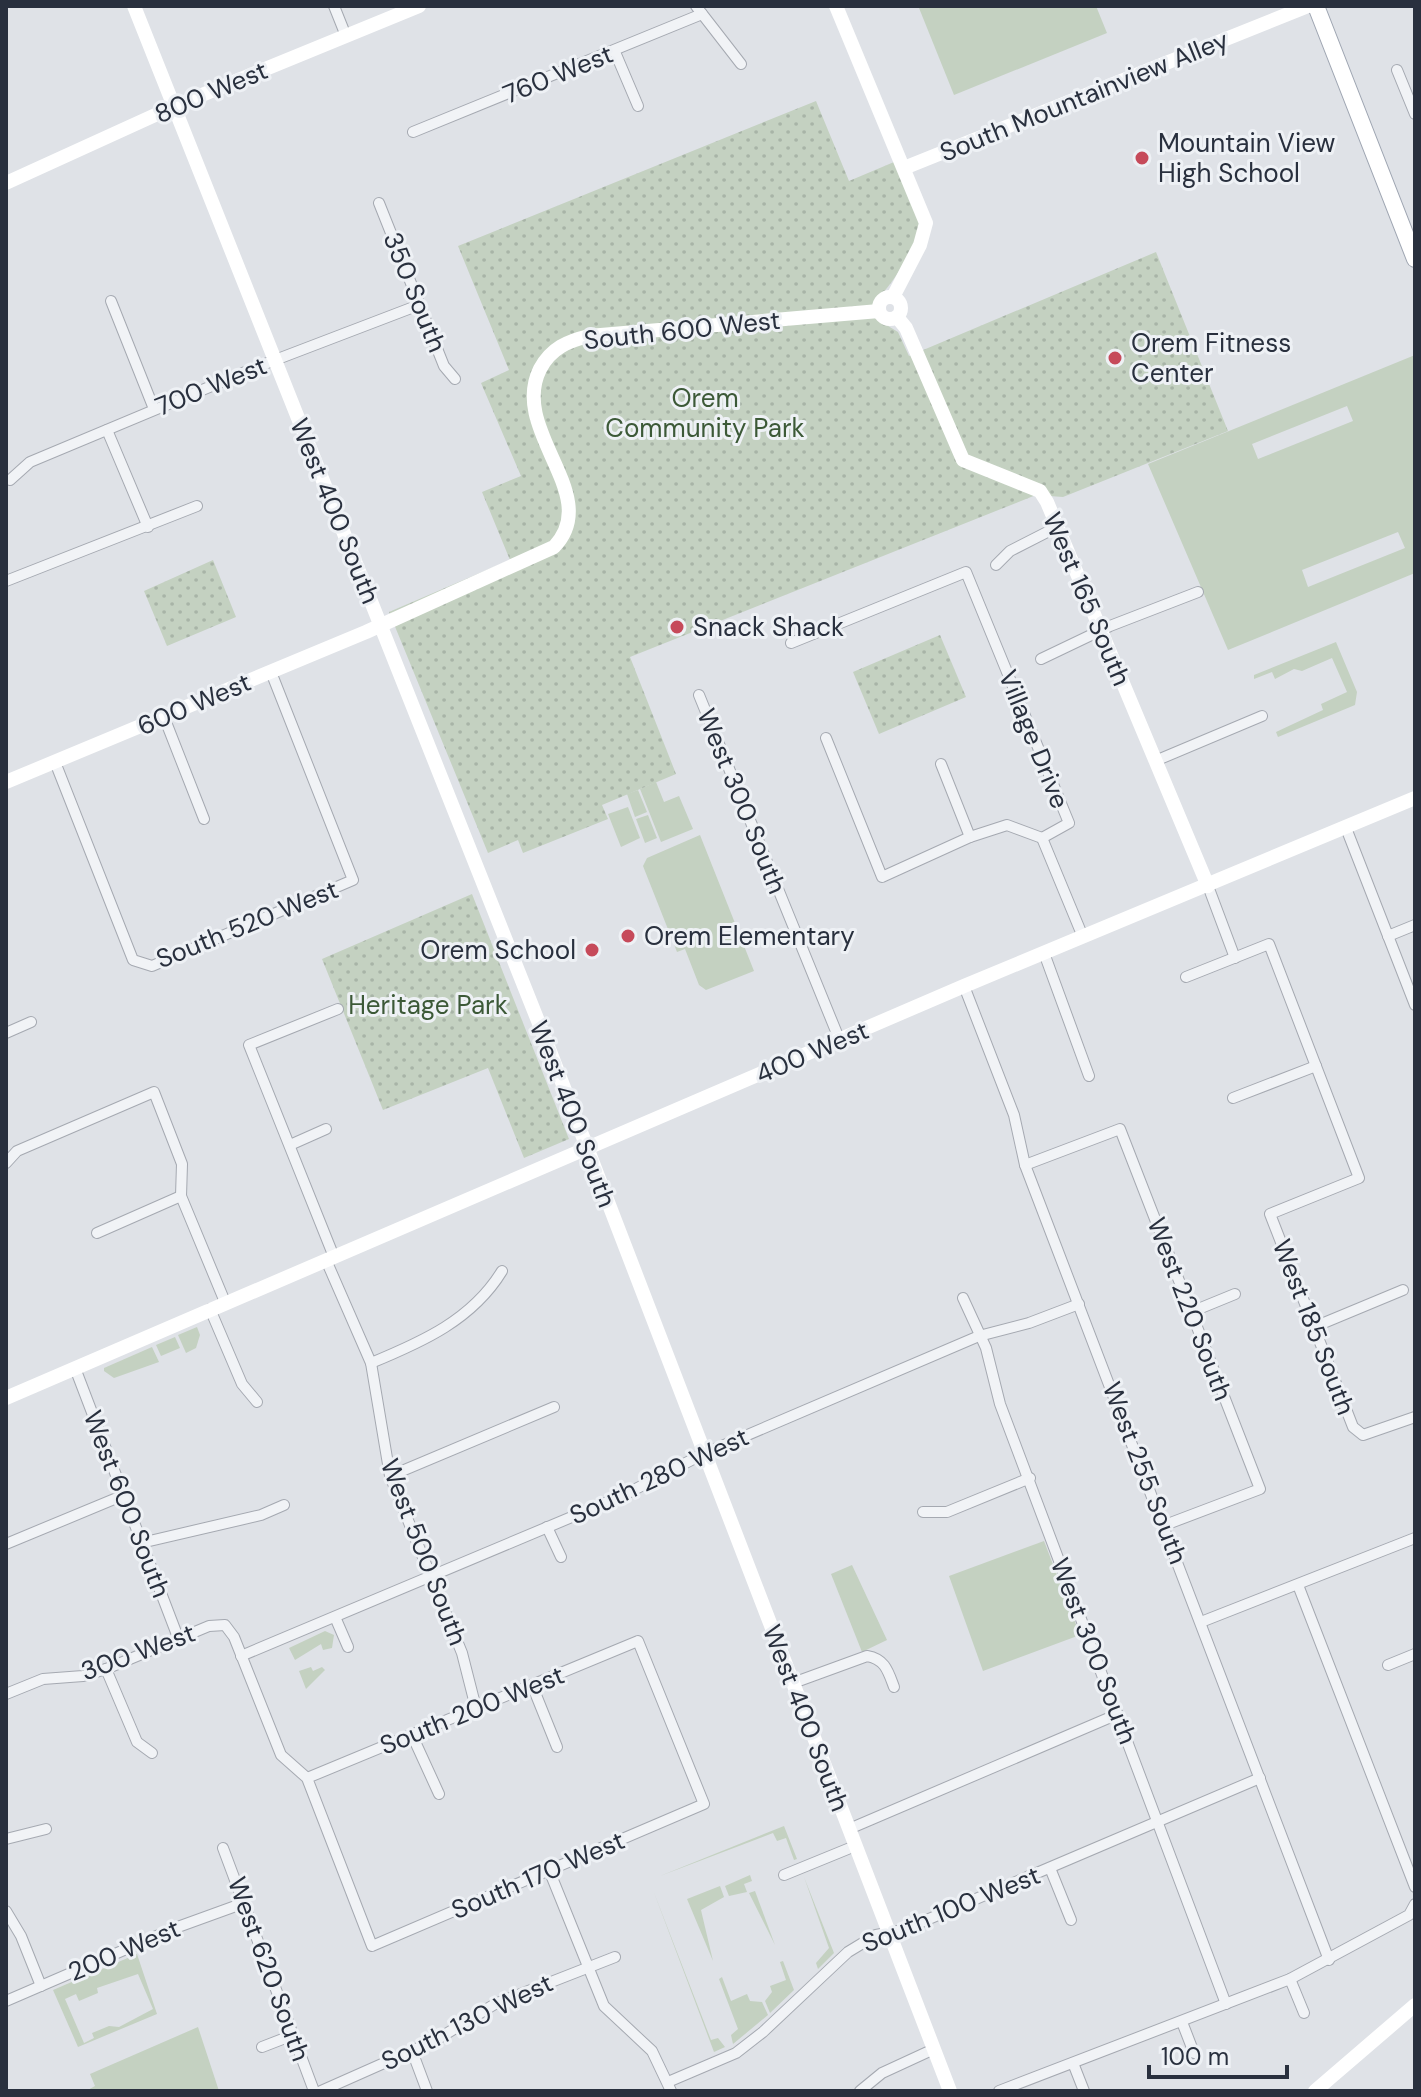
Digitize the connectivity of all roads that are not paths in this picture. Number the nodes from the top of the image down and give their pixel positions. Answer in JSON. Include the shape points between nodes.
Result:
{"nodes":[{"id":1,"x":134,"y":6,"type":"edge"},
{"id":2,"x":334,"y":6,"type":"edge"},
{"id":3,"x":419,"y":6,"type":"edge"},
{"id":4,"x":836,"y":6,"type":"edge"},
{"id":5,"x":1308,"y":6,"type":"edge"},
{"id":6,"x":1316,"y":6,"type":"edge"},
{"id":7,"x":699,"y":10,"type":"edge"},
{"id":8,"x":346,"y":36,"type":"junction"},
{"id":9,"x":615,"y":52,"type":"junction"},
{"id":10,"x":741,"y":64,"type":"dead end"},
{"id":11,"x":1397,"y":70,"type":"dead end"},
{"id":12,"x":175,"y":106,"type":"junction"},
{"id":13,"x":638,"y":106,"type":"dead end"},
{"id":14,"x":1415,"y":114,"type":"edge"},
{"id":15,"x":413,"y":132,"type":"dead end"},
{"id":16,"x":904,"y":168,"type":"junction"},
{"id":17,"x":6,"y":183,"type":"edge"},
{"id":18,"x":379,"y":203,"type":"dead end"},
{"id":19,"x":1415,"y":259,"type":"edge"},
{"id":20,"x":893,"y":297,"type":"junction"},
{"id":21,"x":111,"y":301,"type":"dead end"},
{"id":22,"x":419,"y":305,"type":"junction"},
{"id":23,"x":879,"y":311,"type":"junction"},
{"id":24,"x":897,"y":317,"type":"junction"},
{"id":25,"x":273,"y":360,"type":"junction"},
{"id":26,"x":455,"y":379,"type":"dead end"},
{"id":27,"x":154,"y":409,"type":"junction"},
{"id":28,"x":107,"y":430,"type":"junction"},
{"id":29,"x":10,"y":480,"type":"dead end"},
{"id":30,"x":197,"y":506,"type":"dead end"},
{"id":31,"x":148,"y":527,"type":"junction"},
{"id":32,"x":1057,"y":527,"type":"junction"},
{"id":33,"x":996,"y":565,"type":"dead end"},
{"id":34,"x":6,"y":581,"type":"edge"},
{"id":35,"x":1198,"y":592,"type":"dead end"},
{"id":36,"x":381,"y":622,"type":"junction"},
{"id":37,"x":1101,"y":632,"type":"junction"},
{"id":38,"x":791,"y":643,"type":"dead end"},
{"id":39,"x":1041,"y":659,"type":"dead end"},
{"id":40,"x":271,"y":672,"type":"junction"},
{"id":41,"x":699,"y":695,"type":"dead end"},
{"id":42,"x":1262,"y":716,"type":"dead end"},
{"id":43,"x":164,"y":717,"type":"junction"},
{"id":44,"x":826,"y":738,"type":"dead end"},
{"id":45,"x":1155,"y":761,"type":"junction"},
{"id":46,"x":55,"y":762,"type":"junction"},
{"id":47,"x":941,"y":764,"type":"dead end"},
{"id":48,"x":6,"y":782,"type":"edge"},
{"id":49,"x":1415,"y":798,"type":"edge"},
{"id":50,"x":204,"y":819,"type":"dead end"},
{"id":51,"x":1346,"y":828,"type":"junction"},
{"id":52,"x":970,"y":837,"type":"junction"},
{"id":53,"x":1042,"y":838,"type":"junction"},
{"id":54,"x":1208,"y":886,"type":"junction"},
{"id":55,"x":1415,"y":925,"type":"edge"},
{"id":56,"x":1388,"y":936,"type":"junction"},
{"id":57,"x":1083,"y":937,"type":"junction"},
{"id":58,"x":1044,"y":953,"type":"junction"},
{"id":59,"x":1235,"y":958,"type":"junction"},
{"id":60,"x":1186,"y":977,"type":"dead end"},
{"id":61,"x":964,"y":986,"type":"junction"},
{"id":62,"x":1415,"y":1005,"type":"edge"},
{"id":63,"x":338,"y":1009,"type":"dead end"},
{"id":64,"x":31,"y":1022,"type":"dead end"},
{"id":65,"x":6,"y":1033,"type":"edge"},
{"id":66,"x":840,"y":1041,"type":"junction"},
{"id":67,"x":1316,"y":1066,"type":"junction"},
{"id":68,"x":1089,"y":1076,"type":"dead end"},
{"id":69,"x":1233,"y":1098,"type":"dead end"},
{"id":70,"x":326,"y":1129,"type":"dead end"},
{"id":71,"x":290,"y":1145,"type":"junction"},
{"id":72,"x":586,"y":1147,"type":"junction"},
{"id":73,"x":6,"y":1163,"type":"edge"},
{"id":74,"x":1025,"y":1165,"type":"junction"},
{"id":75,"x":181,"y":1196,"type":"junction"},
{"id":76,"x":97,"y":1233,"type":"dead end"},
{"id":77,"x":330,"y":1259,"type":"junction"},
{"id":78,"x":502,"y":1271,"type":"dead end"},
{"id":79,"x":1403,"y":1290,"type":"dead end"},
{"id":80,"x":1235,"y":1294,"type":"dead end"},
{"id":81,"x":963,"y":1298,"type":"dead end"},
{"id":82,"x":225,"y":1302,"type":"junction"},
{"id":83,"x":1079,"y":1304,"type":"junction"},
{"id":84,"x":210,"y":1309,"type":"junction"},
{"id":85,"x":1191,"y":1312,"type":"junction"},
{"id":86,"x":1314,"y":1327,"type":"junction"},
{"id":87,"x":979,"y":1336,"type":"junction"},
{"id":88,"x":371,"y":1363,"type":"junction"},
{"id":89,"x":75,"y":1368,"type":"junction"},
{"id":90,"x":6,"y":1398,"type":"edge"},
{"id":91,"x":257,"y":1402,"type":"dead end"},
{"id":92,"x":554,"y":1407,"type":"dead end"},
{"id":93,"x":1415,"y":1417,"type":"edge"},
{"id":94,"x":703,"y":1454,"type":"junction"},
{"id":95,"x":390,"y":1476,"type":"junction"},
{"id":96,"x":1030,"y":1478,"type":"junction"},
{"id":97,"x":124,"y":1495,"type":"junction"},
{"id":98,"x":284,"y":1505,"type":"dead end"},
{"id":99,"x":923,"y":1512,"type":"dead end"},
{"id":100,"x":1165,"y":1525,"type":"junction"},
{"id":101,"x":547,"y":1527,"type":"junction"},
{"id":102,"x":1415,"y":1538,"type":"edge"},
{"id":103,"x":141,"y":1543,"type":"junction"},
{"id":104,"x":6,"y":1544,"type":"edge"},
{"id":105,"x":561,"y":1557,"type":"dead end"},
{"id":106,"x":430,"y":1577,"type":"junction"},
{"id":107,"x":1298,"y":1585,"type":"junction"},
{"id":108,"x":335,"y":1617,"type":"junction"},
{"id":109,"x":1201,"y":1622,"type":"junction"},
{"id":110,"x":179,"y":1640,"type":"junction"},
{"id":111,"x":348,"y":1647,"type":"dead end"},
{"id":112,"x":1415,"y":1654,"type":"edge"},
{"id":113,"x":241,"y":1656,"type":"junction"},
{"id":114,"x":1388,"y":1665,"type":"dead end"},
{"id":115,"x":106,"y":1669,"type":"junction"},
{"id":116,"x":793,"y":1683,"type":"junction"},
{"id":117,"x":532,"y":1685,"type":"junction"},
{"id":118,"x":894,"y":1687,"type":"dead end"},
{"id":119,"x":6,"y":1694,"type":"edge"},
{"id":120,"x":476,"y":1708,"type":"junction"},
{"id":121,"x":1118,"y":1714,"type":"junction"},
{"id":122,"x":412,"y":1735,"type":"junction"},
{"id":123,"x":557,"y":1747,"type":"dead end"},
{"id":124,"x":152,"y":1753,"type":"dead end"},
{"id":125,"x":307,"y":1778,"type":"junction"},
{"id":126,"x":1260,"y":1778,"type":"junction"},
{"id":127,"x":439,"y":1794,"type":"dead end"},
{"id":128,"x":704,"y":1804,"type":"joint"},
{"id":129,"x":1158,"y":1820,"type":"junction"},
{"id":130,"x":46,"y":1829,"type":"dead end"},
{"id":131,"x":849,"y":1829,"type":"junction"},
{"id":132,"x":6,"y":1839,"type":"edge"},
{"id":133,"x":855,"y":1846,"type":"junction"},
{"id":134,"x":223,"y":1848,"type":"dead end"},
{"id":135,"x":1050,"y":1868,"type":"junction"},
{"id":136,"x":549,"y":1870,"type":"junction"},
{"id":137,"x":784,"y":1875,"type":"dead end"},
{"id":138,"x":1415,"y":1887,"type":"edge"},
{"id":139,"x":244,"y":1903,"type":"junction"},
{"id":140,"x":1415,"y":1905,"type":"edge"},
{"id":141,"x":6,"y":1911,"type":"edge"},
{"id":142,"x":1071,"y":1920,"type":"dead end"},
{"id":143,"x":890,"y":1934,"type":"junction"},
{"id":144,"x":615,"y":1957,"type":"dead end"},
{"id":145,"x":1329,"y":1960,"type":"junction"},
{"id":146,"x":585,"y":1966,"type":"junction"},
{"id":147,"x":1290,"y":1979,"type":"junction"},
{"id":148,"x":41,"y":1986,"type":"junction"},
{"id":149,"x":6,"y":2001,"type":"edge"},
{"id":150,"x":1226,"y":2004,"type":"junction"},
{"id":151,"x":1415,"y":2005,"type":"edge"},
{"id":152,"x":1304,"y":2013,"type":"dead end"},
{"id":153,"x":1182,"y":2022,"type":"junction"},
{"id":154,"x":293,"y":2035,"type":"junction"},
{"id":155,"x":262,"y":2047,"type":"dead end"},
{"id":156,"x":934,"y":2049,"type":"junction"},
{"id":157,"x":412,"y":2051,"type":"junction"},
{"id":158,"x":1194,"y":2053,"type":"dead end"},
{"id":159,"x":1073,"y":2063,"type":"junction"},
{"id":160,"x":670,"y":2086,"type":"edge"},
{"id":161,"x":314,"y":2091,"type":"edge"},
{"id":162,"x":321,"y":2091,"type":"edge"},
{"id":163,"x":427,"y":2091,"type":"edge"},
{"id":164,"x":860,"y":2091,"type":"edge"},
{"id":165,"x":950,"y":2091,"type":"edge"},
{"id":166,"x":999,"y":2091,"type":"edge"},
{"id":167,"x":1084,"y":2091,"type":"edge"},
{"id":168,"x":1315,"y":2091,"type":"edge"}],
"edges":[{"from":1,"to":12,"type":"street","name":"West 400 South"},
{"from":2,"to":8,"type":"street"},
{"from":3,"to":8,"type":"street","name":"800 West"},
{"from":4,"to":16,"type":"street"},
{"from":5,"to":16,"type":"street","name":"South Mountainview Alley"},
{"from":6,"to":19,"type":"main road"},
{"from":7,"to":9,"type":"street","name":"760 West"},
{"from":7,"to":10,"type":"street"},
{"from":8,"to":12,"type":"street","name":"800 West"},
{"from":9,"to":13,"type":"street"},
{"from":9,"to":15,"type":"street","name":"760 West"},
{"from":11,"to":14,"type":"street"},
{"from":12,"to":17,"type":"street","name":"800 West"},
{"from":12,"to":25,"type":"street","name":"West 400 South"},
{"from":16,"to":20,"type":"street","via":[[926,231]]},
{"from":18,"to":22,"type":"street","name":"350 South"},
{"from":20,"to":23,"type":"street","via":[[883,299]]},
{"from":20,"to":24,"type":"street","name":"West 165 South","via":[[901,305]]},
{"from":21,"to":27,"type":"street"},
{"from":22,"to":25,"type":"street","name":"700 West"},
{"from":22,"to":26,"type":"street","name":"350 South","via":[[444,366]]},
{"from":23,"to":24,"type":"street","via":[[888,319]]},
{"from":23,"to":36,"type":"street","name":"South 600 West","via":[[589,336],[559,347],[542,365],[532,397],[535,418],[569,503],[563,538],[547,551]]},
{"from":24,"to":32,"type":"street","name":"West 165 South","via":[[963,460],[1040,491]]},
{"from":25,"to":27,"type":"street","name":"700 West"},
{"from":25,"to":36,"type":"street","name":"West 400 South"},
{"from":27,"to":28,"type":"street","name":"700 West"},
{"from":28,"to":29,"type":"street","name":"700 West","via":[[30,462]]},
{"from":28,"to":31,"type":"street"},
{"from":30,"to":31,"type":"street"},
{"from":31,"to":34,"type":"street"},
{"from":32,"to":33,"type":"street","via":[[1010,551]]},
{"from":32,"to":37,"type":"street","name":"West 165 South"},
{"from":35,"to":37,"type":"street"},
{"from":36,"to":40,"type":"street","name":"600 West"},
{"from":36,"to":72,"type":"street","name":"West 400 South"},
{"from":37,"to":39,"type":"street"},
{"from":37,"to":45,"type":"street","name":"West 165 South"},
{"from":38,"to":53,"type":"street","name":"Village Drive","via":[[966,572],[1069,823]]},
{"from":40,"to":43,"type":"street","name":"600 West"},
{"from":40,"to":46,"type":"street","name":"South 520 West","via":[[353,880],[152,966],[133,960]]},
{"from":41,"to":66,"type":"street","name":"West 300 South"},
{"from":42,"to":45,"type":"street"},
{"from":43,"to":46,"type":"street","name":"600 West"},
{"from":43,"to":50,"type":"street"},
{"from":44,"to":52,"type":"street","via":[[882,877]]},
{"from":45,"to":54,"type":"street","name":"West 165 South"},
{"from":46,"to":48,"type":"street","name":"600 West"},
{"from":47,"to":52,"type":"street"},
{"from":49,"to":51,"type":"street","name":"400 West"},
{"from":51,"to":54,"type":"street","name":"400 West"},
{"from":51,"to":56,"type":"street"},
{"from":52,"to":53,"type":"street","via":[[1007,825]]},
{"from":53,"to":57,"type":"street","name":"Village Drive"},
{"from":54,"to":57,"type":"street","name":"400 West"},
{"from":54,"to":59,"type":"street"},
{"from":55,"to":56,"type":"street"},
{"from":56,"to":62,"type":"street"},
{"from":57,"to":58,"type":"street","name":"400 West"},
{"from":58,"to":61,"type":"street","name":"400 West"},
{"from":58,"to":68,"type":"street"},
{"from":59,"to":60,"type":"street"},
{"from":59,"to":67,"type":"street","via":[[1269,944]]},
{"from":61,"to":66,"type":"street","name":"400 West"},
{"from":61,"to":74,"type":"street","name":"West 255 South","via":[[1014,1115]]},
{"from":63,"to":71,"type":"street","name":"West 500 South","via":[[249,1045]]},
{"from":64,"to":65,"type":"street"},
{"from":66,"to":72,"type":"street","name":"400 West"},
{"from":67,"to":69,"type":"street"},
{"from":67,"to":86,"type":"street","name":"West 185 South","via":[[1359,1178],[1270,1214]]},
{"from":70,"to":71,"type":"street"},
{"from":71,"to":77,"type":"street","name":"West 500 South"},
{"from":72,"to":77,"type":"street","name":"400 West"},
{"from":72,"to":94,"type":"street","name":"West 400 South"},
{"from":73,"to":75,"type":"street","via":[[17,1151],[154,1092],[182,1164]]},
{"from":74,"to":83,"type":"street","name":"West 255 South"},
{"from":74,"to":85,"type":"street","name":"West 220 South","via":[[1120,1129]]},
{"from":75,"to":76,"type":"street"},
{"from":75,"to":82,"type":"street"},
{"from":77,"to":82,"type":"street","name":"400 West"},
{"from":77,"to":88,"type":"street","name":"West 500 South"},
{"from":78,"to":88,"type":"street","via":[[488,1293],[448,1327]]},
{"from":79,"to":86,"type":"street"},
{"from":80,"to":85,"type":"street"},
{"from":81,"to":87,"type":"street","name":"West 300 South"},
{"from":82,"to":84,"type":"street","name":"400 West"},
{"from":83,"to":87,"type":"street","name":"South 280 West"},
{"from":83,"to":100,"type":"street","name":"West 255 South"},
{"from":84,"to":89,"type":"street","name":"400 West"},
{"from":84,"to":91,"type":"street","via":[[242,1384]]},
{"from":85,"to":100,"type":"street","name":"West 220 South","via":[[1260,1489]]},
{"from":86,"to":93,"type":"street","name":"West 185 South","via":[[1353,1427],[1363,1435]]},
{"from":87,"to":94,"type":"street","name":"South 280 West"},
{"from":87,"to":96,"type":"street","name":"West 300 South"},
{"from":88,"to":95,"type":"street","name":"West 500 South"},
{"from":89,"to":90,"type":"street","name":"400 West"},
{"from":89,"to":97,"type":"street","name":"West 600 South"},
{"from":92,"to":95,"type":"street"},
{"from":94,"to":101,"type":"street","name":"South 280 West"},
{"from":94,"to":116,"type":"street","name":"West 400 South"},
{"from":95,"to":106,"type":"street","name":"West 500 South"},
{"from":96,"to":99,"type":"street","via":[[947,1512]]},
{"from":96,"to":121,"type":"street","name":"West 300 South"},
{"from":97,"to":103,"type":"street","name":"West 600 South"},
{"from":97,"to":104,"type":"street"},
{"from":98,"to":103,"type":"street"},
{"from":100,"to":109,"type":"street","name":"West 255 South"},
{"from":101,"to":105,"type":"street"},
{"from":101,"to":106,"type":"street","name":"South 280 West"},
{"from":102,"to":107,"type":"street"},
{"from":103,"to":110,"type":"street","name":"West 600 South"},
{"from":106,"to":108,"type":"street","name":"South 280 West"},
{"from":106,"to":120,"type":"street","name":"West 500 South","via":[[462,1653]]},
{"from":107,"to":109,"type":"street"},
{"from":107,"to":138,"type":"street"},
{"from":108,"to":111,"type":"street"},
{"from":108,"to":113,"type":"street","name":"South 280 West"},
{"from":109,"to":126,"type":"street","name":"West 255 South"},
{"from":110,"to":113,"type":"street","name":"300 West","via":[[209,1626],[225,1625]]},
{"from":110,"to":115,"type":"street","name":"300 West"},
{"from":112,"to":114,"type":"street"},
{"from":113,"to":125,"type":"street","via":[[281,1755]]},
{"from":115,"to":119,"type":"street","name":"300 West","via":[[43,1679]]},
{"from":115,"to":124,"type":"street","via":[[137,1742]]},
{"from":116,"to":118,"type":"street","via":[[867,1656],[886,1666]]},
{"from":116,"to":131,"type":"street","name":"West 400 South"},
{"from":117,"to":120,"type":"street","name":"South 200 West"},
{"from":117,"to":123,"type":"street"},
{"from":117,"to":128,"type":"street","name":"South 200 West","via":[[638,1641]]},
{"from":120,"to":122,"type":"street","name":"South 200 West"},
{"from":121,"to":129,"type":"street","name":"West 300 South"},
{"from":121,"to":131,"type":"street"},
{"from":122,"to":125,"type":"street","name":"South 200 West"},
{"from":122,"to":127,"type":"street"},
{"from":125,"to":136,"type":"street","name":"South 170 West","via":[[372,1946]]},
{"from":126,"to":129,"type":"street","name":"South 100 West"},
{"from":126,"to":145,"type":"street","name":"West 255 South"},
{"from":128,"to":136,"type":"street","name":"South 170 West"},
{"from":129,"to":135,"type":"street","name":"South 100 West"},
{"from":129,"to":150,"type":"street","name":"West 300 South"},
{"from":130,"to":132,"type":"street"},
{"from":131,"to":133,"type":"street","name":"West 400 South"},
{"from":133,"to":137,"type":"street"},
{"from":133,"to":143,"type":"street","name":"West 400 South"},
{"from":134,"to":139,"type":"street","name":"West 620 South"},
{"from":135,"to":142,"type":"street"},
{"from":135,"to":143,"type":"street","name":"South 100 West"},
{"from":136,"to":146,"type":"street"},
{"from":139,"to":148,"type":"street","name":"200 West"},
{"from":139,"to":154,"type":"street","name":"West 620 South"},
{"from":140,"to":145,"type":"street","via":[[1409,1915]]},
{"from":141,"to":148,"type":"street"},
{"from":143,"to":156,"type":"street","name":"West 400 South"},
{"from":143,"to":160,"type":"street","name":"South 100 West","via":[[876,1935],[848,1952],[736,2053]]},
{"from":144,"to":146,"type":"street","name":"South 130 West"},
{"from":145,"to":147,"type":"street"},
{"from":146,"to":157,"type":"street","name":"South 130 West","via":[[495,2004]]},
{"from":146,"to":160,"type":"street","via":[[604,2006],[652,2051]]},
{"from":147,"to":150,"type":"street"},
{"from":147,"to":152,"type":"street"},
{"from":148,"to":149,"type":"street","name":"200 West"},
{"from":150,"to":153,"type":"street"},
{"from":151,"to":168,"type":"street"},
{"from":153,"to":158,"type":"street"},
{"from":153,"to":159,"type":"street"},
{"from":154,"to":155,"type":"street"},
{"from":154,"to":161,"type":"street","name":"West 620 South"},
{"from":156,"to":164,"type":"street","via":[[882,2073]]},
{"from":156,"to":165,"type":"street","name":"West 400 South"},
{"from":157,"to":162,"type":"street","name":"South 130 West"},
{"from":157,"to":163,"type":"street"},
{"from":159,"to":166,"type":"street"},
{"from":159,"to":167,"type":"street"}]}
